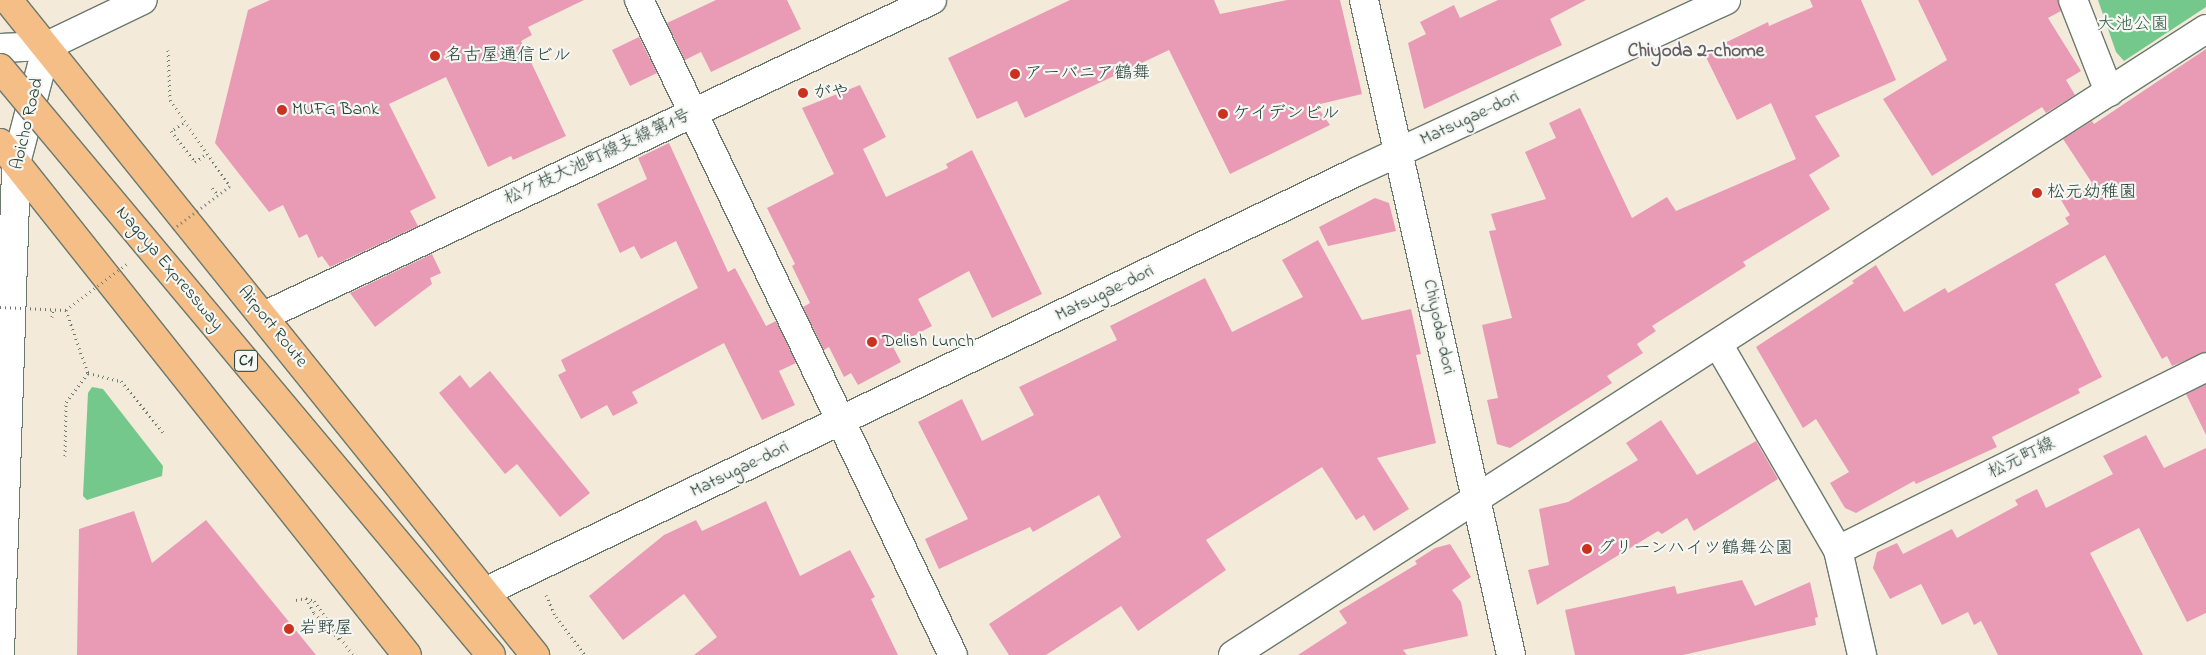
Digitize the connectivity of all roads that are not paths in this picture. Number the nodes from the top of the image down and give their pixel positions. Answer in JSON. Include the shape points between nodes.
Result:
{"nodes":[{"id":1,"x":7,"y":0,"type":"edge"},
{"id":2,"x":143,"y":0,"type":"edge"},
{"id":3,"x":638,"y":0,"type":"edge"},
{"id":4,"x":932,"y":0,"type":"edge"},
{"id":5,"x":1364,"y":0,"type":"edge"},
{"id":6,"x":1726,"y":0,"type":"edge"},
{"id":7,"x":2073,"y":0,"type":"edge"},
{"id":8,"x":0,"y":4,"type":"edge"},
{"id":9,"x":2206,"y":29,"type":"edge"},
{"id":10,"x":47,"y":46,"type":"junction"},
{"id":11,"x":0,"y":48,"type":"edge"},
{"id":12,"x":0,"y":68,"type":"edge"},
{"id":13,"x":2109,"y":92,"type":"junction"},
{"id":14,"x":693,"y":113,"type":"junction"},
{"id":15,"x":1400,"y":151,"type":"junction"},
{"id":16,"x":8,"y":153,"type":"edge"},
{"id":17,"x":264,"y":316,"type":"junction"},
{"id":18,"x":1718,"y":344,"type":"junction"},
{"id":19,"x":2206,"y":367,"type":"edge"},
{"id":20,"x":839,"y":422,"type":"junction"},
{"id":21,"x":1475,"y":501,"type":"junction"},
{"id":22,"x":1838,"y":550,"type":"junction"},
{"id":23,"x":485,"y":592,"type":"junction"},
{"id":24,"x":1248,"y":651,"type":"edge"},
{"id":25,"x":0,"y":653,"type":"edge"},
{"id":26,"x":407,"y":655,"type":"edge"},
{"id":27,"x":491,"y":655,"type":"edge"},
{"id":28,"x":535,"y":655,"type":"edge"},
{"id":29,"x":954,"y":655,"type":"edge"},
{"id":30,"x":1511,"y":655,"type":"edge"},
{"id":31,"x":1862,"y":655,"type":"edge"}],
"edges":[{"from":1,"to":8,"type":"street"},
{"from":1,"to":10,"type":"main road","name":"Airport Route"},
{"from":2,"to":10,"type":"street"},
{"from":3,"to":14,"type":"street"},
{"from":4,"to":14,"type":"street","name":"松ケ枝大池町線支線第1号"},
{"from":5,"to":15,"type":"street","name":"Chiyoda-dori"},
{"from":6,"to":15,"type":"street","name":"Matsugae-dori"},
{"from":7,"to":13,"type":"street"},
{"from":9,"to":13,"type":"street"},
{"from":10,"to":11,"type":"street"},
{"from":10,"to":16,"type":"street","name":"Aoicho Road"},
{"from":10,"to":17,"type":"main road","name":"Airport Route"},
{"from":12,"to":27,"type":"main road","name":"Nagoya Expressway","number":"C1","bridge":true},
{"from":13,"to":18,"type":"street"},
{"from":14,"to":17,"type":"street","name":"松ケ枝大池町線支線第1号"},
{"from":14,"to":20,"type":"street"},
{"from":15,"to":20,"type":"street","name":"Matsugae-dori"},
{"from":15,"to":21,"type":"street","name":"Chiyoda-dori"},
{"from":16,"to":25,"type":"street","name":"Aoicho Road"},
{"from":16,"to":26,"type":"main road"},
{"from":17,"to":23,"type":"main road","name":"Airport Route"},
{"from":18,"to":21,"type":"street"},
{"from":18,"to":22,"type":"street"},
{"from":19,"to":22,"type":"street","name":"松元町線"},
{"from":20,"to":23,"type":"street","name":"Matsugae-dori"},
{"from":20,"to":29,"type":"street"},
{"from":21,"to":24,"type":"street"},
{"from":21,"to":30,"type":"street","name":"Chiyoda-dori"},
{"from":22,"to":31,"type":"street"},
{"from":23,"to":28,"type":"main road","name":"Airport Route"}]}
